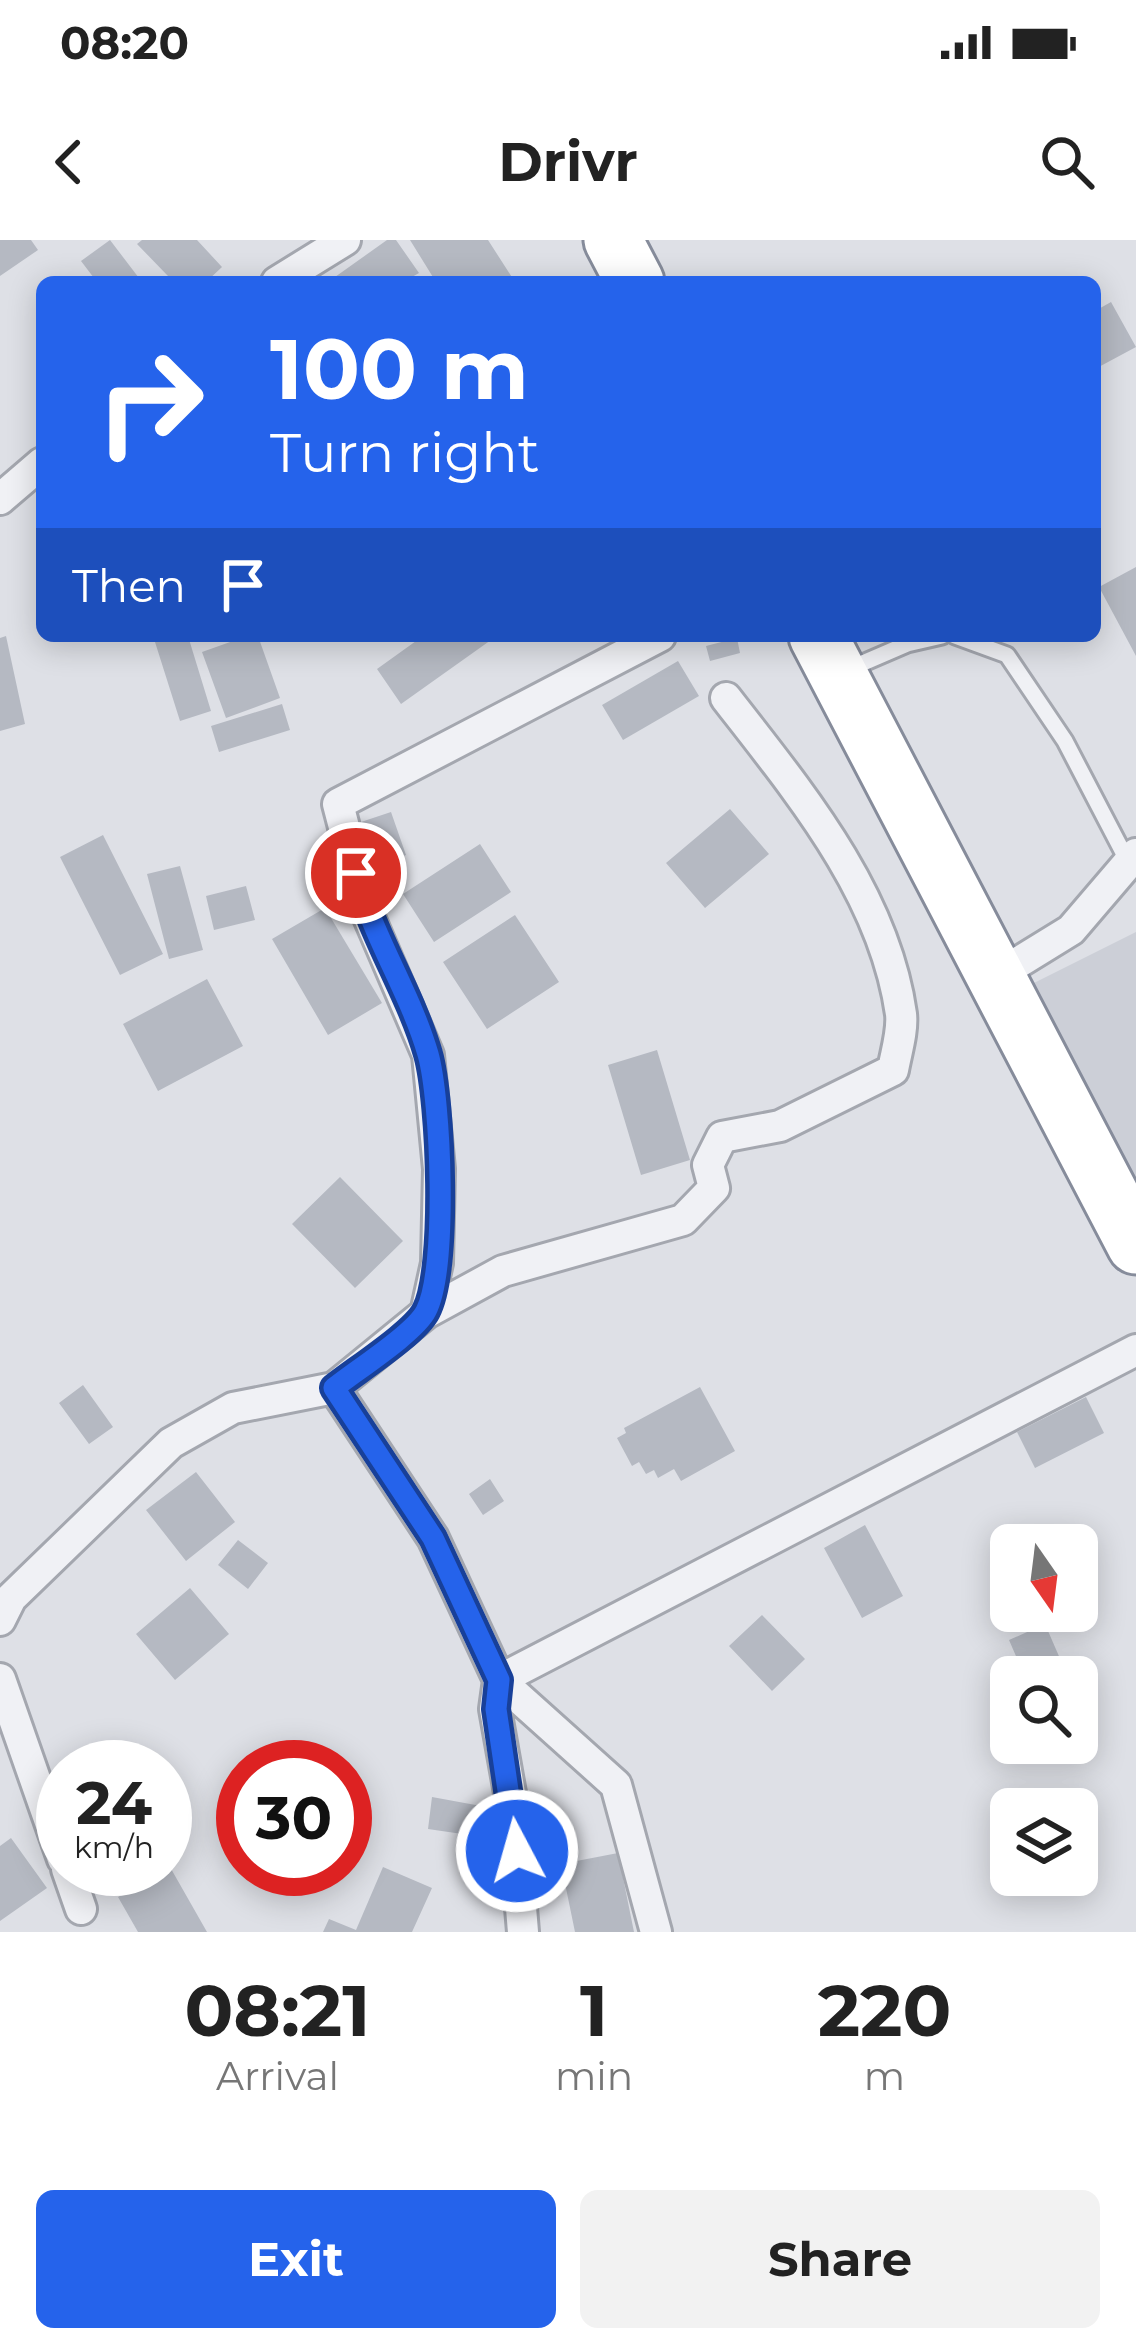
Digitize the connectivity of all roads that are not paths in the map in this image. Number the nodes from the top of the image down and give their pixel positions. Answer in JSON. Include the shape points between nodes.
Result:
{"nodes":[{"id":1,"x":344,"y":240,"type":"edge"},
{"id":2,"x":613,"y":240,"type":"edge"},
{"id":3,"x":287,"y":276,"type":"edge"},
{"id":4,"x":632,"y":276,"type":"edge"},
{"id":5,"x":36,"y":468,"type":"edge"},
{"id":6,"x":0,"y":499,"type":"edge"},
{"id":7,"x":648,"y":642,"type":"edge"},
{"id":8,"x":916,"y":642,"type":"edge"},
{"id":9,"x":972,"y":642,"type":"edge"},
{"id":10,"x":828,"y":655,"type":"edge"},
{"id":11,"x":726,"y":698,"type":"dead end"},
{"id":12,"x":1131,"y":857,"type":"edge"},
{"id":13,"x":998,"y":975,"type":"junction"},
{"id":14,"x":1136,"y":1245,"type":"edge"},
{"id":15,"x":426,"y":1313,"type":"junction"},
{"id":16,"x":1136,"y":1350,"type":"edge"},
{"id":17,"x":334,"y":1388,"type":"junction"},
{"id":18,"x":0,"y":1620,"type":"edge"},
{"id":19,"x":0,"y":1679,"type":"edge"},
{"id":20,"x":499,"y":1680,"type":"junction"},
{"id":21,"x":36,"y":1782,"type":"edge"},
{"id":22,"x":76,"y":1896,"type":"edge"},
{"id":23,"x":81,"y":1909,"type":"dead end"},
{"id":24,"x":523,"y":1932,"type":"edge"},
{"id":25,"x":656,"y":1932,"type":"edge"}],
"edges":[{"from":1,"to":3,"type":"street"},
{"from":2,"to":4,"type":"highway"},
{"from":5,"to":6,"type":"street"},
{"from":7,"to":15,"type":"street","via":[[338,804],[365,908],[428,1055],[439,1169],[437,1263]]},
{"from":8,"to":10,"type":"lane"},
{"from":9,"to":12,"type":"lane","via":[[1007,655]]},
{"from":10,"to":13,"type":"highway"},
{"from":11,"to":15,"type":"street","via":[[797,790],[876,919],[902,1018],[893,1070],[780,1126],[722,1137],[708,1165],[714,1188],[683,1220],[503,1270]]},
{"from":12,"to":13,"type":"street","via":[[1071,930]]},
{"from":13,"to":14,"type":"highway"},
{"from":15,"to":17,"type":"street"},
{"from":16,"to":20,"type":"street"},
{"from":17,"to":18,"type":"street","via":[[233,1408],[171,1443],[11,1598]]},
{"from":17,"to":20,"type":"street","via":[[433,1538]]},
{"from":19,"to":21,"type":"street"},
{"from":20,"to":24,"type":"street"},
{"from":20,"to":25,"type":"street","via":[[616,1785]]},
{"from":22,"to":23,"type":"street"}]}
